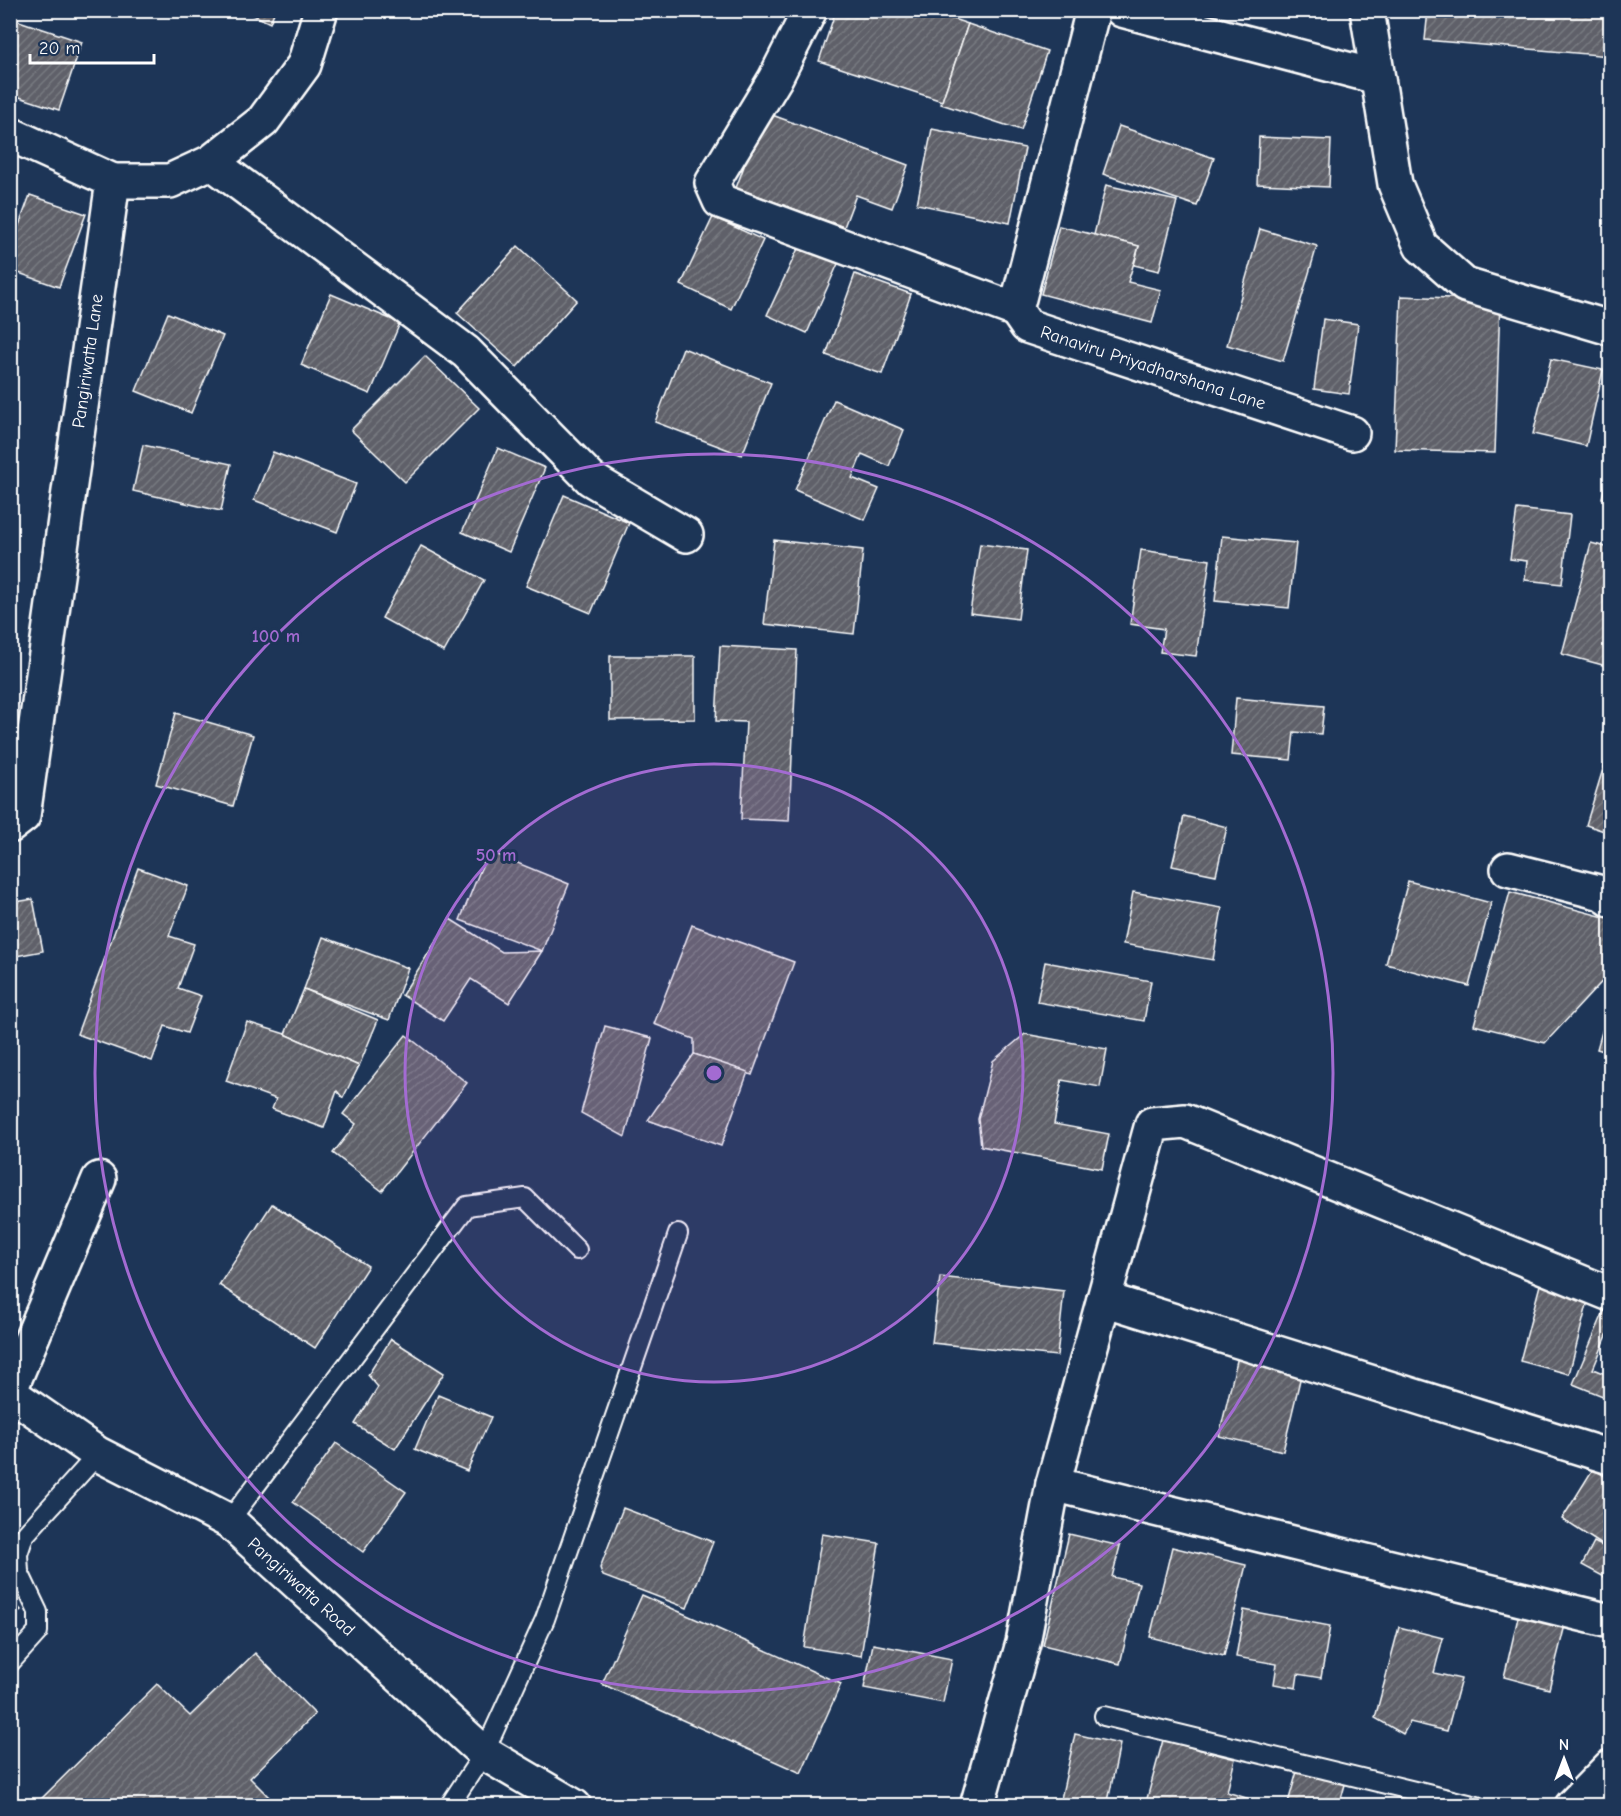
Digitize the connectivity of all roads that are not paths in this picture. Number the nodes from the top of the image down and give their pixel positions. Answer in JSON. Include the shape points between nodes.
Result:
{"nodes":[{"id":1,"x":321,"y":10,"type":"edge"},
{"id":2,"x":810,"y":10,"type":"edge"},
{"id":3,"x":1093,"y":10,"type":"edge"},
{"id":4,"x":1122,"y":10,"type":"edge"},
{"id":5,"x":1367,"y":10,"type":"edge"},
{"id":6,"x":1377,"y":77,"type":"junction"},
{"id":7,"x":10,"y":134,"type":"edge"},
{"id":8,"x":211,"y":162,"type":"junction"},
{"id":9,"x":113,"y":181,"type":"junction"},
{"id":10,"x":1016,"y":310,"type":"junction"},
{"id":11,"x":1611,"y":328,"type":"edge"},
{"id":12,"x":1352,"y":433,"type":"dead end"},
{"id":13,"x":686,"y":535,"type":"dead end"},
{"id":14,"x":10,"y":826,"type":"edge"},
{"id":15,"x":1508,"y":869,"type":"dead end"},
{"id":16,"x":1611,"y":899,"type":"edge"},
{"id":17,"x":99,"y":1179,"type":"dead end"},
{"id":18,"x":678,"y":1234,"type":"dead end"},
{"id":19,"x":577,"y":1250,"type":"dead end"},
{"id":20,"x":1611,"y":1294,"type":"edge"},
{"id":21,"x":1104,"y":1299,"type":"junction"},
{"id":22,"x":10,"y":1391,"type":"edge"},
{"id":23,"x":98,"y":1454,"type":"junction"},
{"id":24,"x":1611,"y":1457,"type":"edge"},
{"id":25,"x":1053,"y":1484,"type":"junction"},
{"id":26,"x":229,"y":1521,"type":"junction"},
{"id":27,"x":1611,"y":1621,"type":"edge"},
{"id":28,"x":10,"y":1664,"type":"edge"},
{"id":29,"x":1104,"y":1716,"type":"dead end"},
{"id":30,"x":484,"y":1753,"type":"junction"},
{"id":31,"x":1611,"y":1767,"type":"edge"},
{"id":32,"x":448,"y":1806,"type":"edge"},
{"id":33,"x":574,"y":1806,"type":"edge"},
{"id":34,"x":977,"y":1806,"type":"edge"},
{"id":35,"x":1477,"y":1806,"type":"edge"},
{"id":36,"x":1572,"y":1806,"type":"edge"}],
"edges":[{"from":1,"to":8,"type":"street","via":[[304,65],[263,121]]},
{"from":2,"to":10,"type":"street","via":[[775,79],[712,183],[720,201]]},
{"from":3,"to":10,"type":"street"},
{"from":4,"to":6,"type":"street"},
{"from":5,"to":6,"type":"street"},
{"from":6,"to":11,"type":"street","via":[[1395,184],[1421,246],[1465,285]]},
{"from":7,"to":9,"type":"street"},
{"from":8,"to":9,"type":"street","via":[[170,181]]},
{"from":8,"to":13,"type":"street","via":[[466,352],[591,479]]},
{"from":9,"to":14,"type":"street","name":"Pangiriwatta Lane","via":[[23,816]]},
{"from":10,"to":12,"type":"street","name":"Ranaviru Priyadharshana Lane","via":[[1028,326]]},
{"from":15,"to":16,"type":"street","via":[[1602,893]]},
{"from":17,"to":22,"type":"street"},
{"from":18,"to":30,"type":"lane","via":[[544,1618]]},
{"from":19,"to":26,"type":"lane","via":[[525,1198],[467,1206]]},
{"from":20,"to":21,"type":"street","via":[[1185,1121],[1152,1124]]},
{"from":21,"to":24,"type":"street"},
{"from":21,"to":25,"type":"street"},
{"from":22,"to":23,"type":"street","name":"Pangiriwatta Road"},
{"from":23,"to":26,"type":"street","name":"Pangiriwatta Road"},
{"from":23,"to":28,"type":"lane","via":[[24,1536],[18,1554],[19,1572],[38,1612],[38,1632]]},
{"from":25,"to":27,"type":"street"},
{"from":25,"to":34,"type":"street","via":[[1023,1643]]},
{"from":26,"to":30,"type":"street","name":"Pangiriwatta Road"},
{"from":29,"to":35,"type":"lane"},
{"from":30,"to":32,"type":"lane"},
{"from":30,"to":33,"type":"street","name":"Pangiriwatta Road"},
{"from":31,"to":36,"type":"street"}]}
